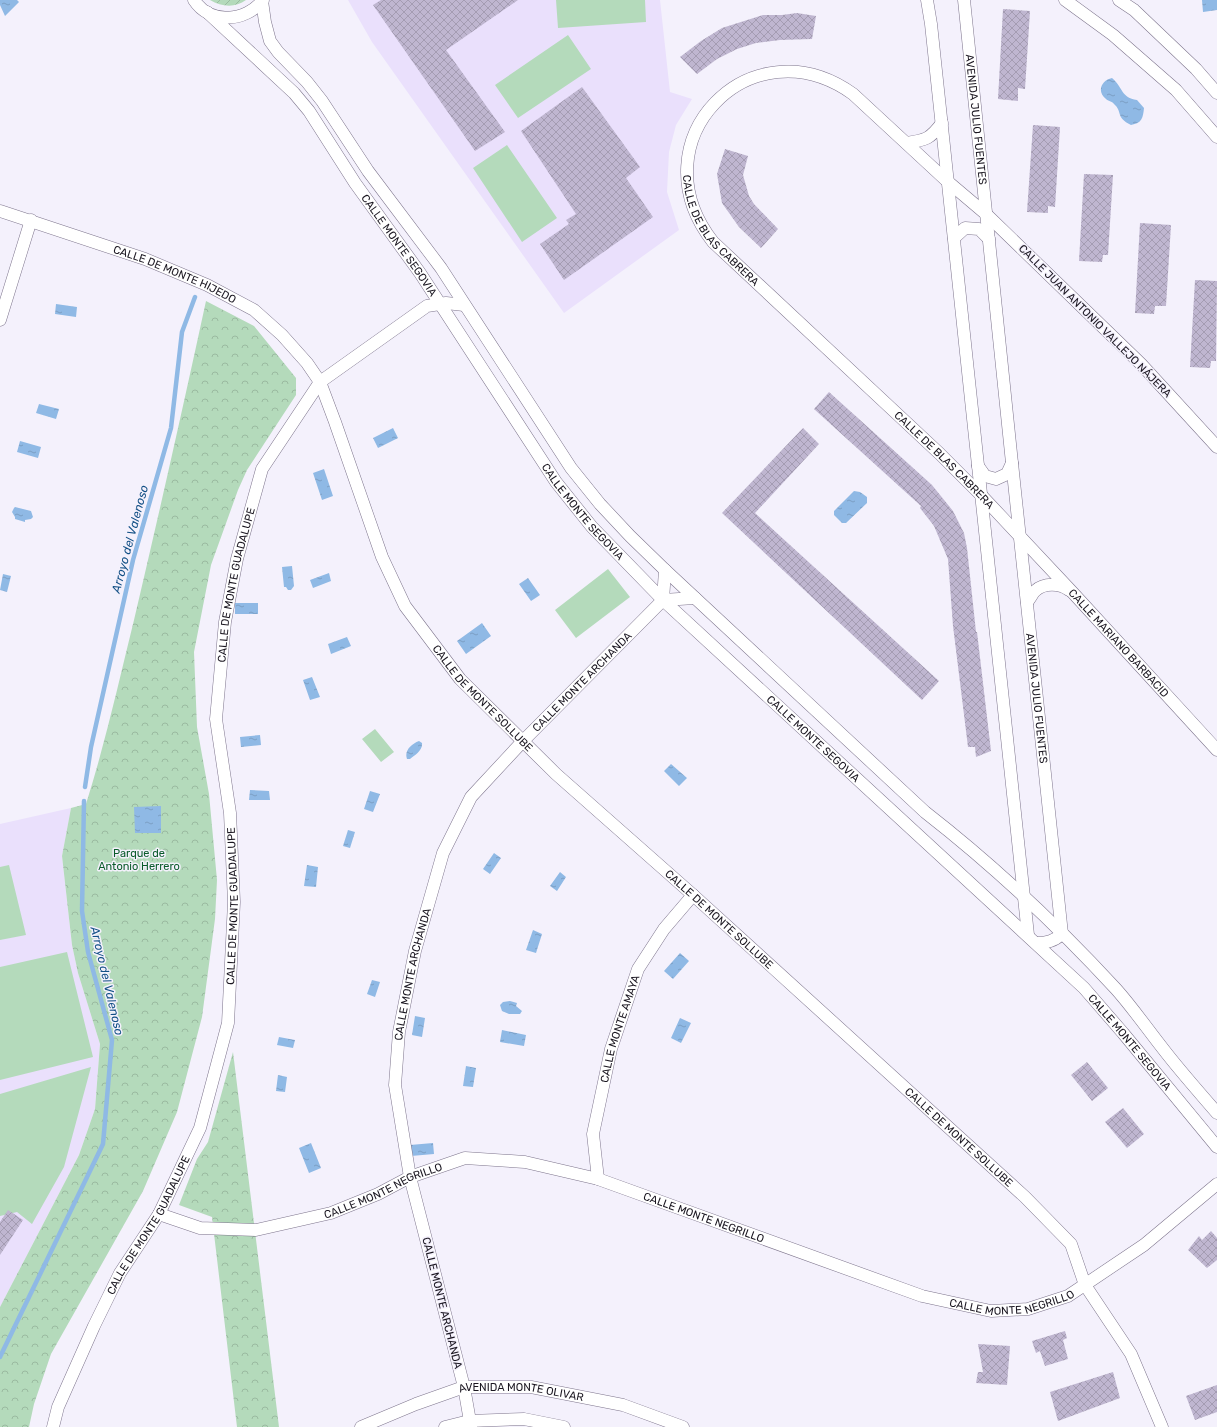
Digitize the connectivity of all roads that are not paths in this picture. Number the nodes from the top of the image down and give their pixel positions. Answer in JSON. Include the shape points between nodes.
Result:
{"nodes":[{"id":1,"x":927,"y":0,"type":"edge"},
{"id":2,"x":964,"y":0,"type":"edge"},
{"id":3,"x":1065,"y":0,"type":"edge"},
{"id":4,"x":1120,"y":0,"type":"edge"},
{"id":5,"x":194,"y":1,"type":"edge"},
{"id":6,"x":262,"y":1,"type":"edge"},
{"id":7,"x":207,"y":12,"type":"junction"},
{"id":8,"x":1217,"y":93,"type":"edge"},
{"id":9,"x":942,"y":123,"type":"junction"},
{"id":10,"x":1217,"y":137,"type":"edge"},
{"id":11,"x":907,"y":143,"type":"junction"},
{"id":12,"x":947,"y":181,"type":"junction"},
{"id":13,"x":0,"y":211,"type":"edge"},
{"id":14,"x":986,"y":214,"type":"junction"},
{"id":15,"x":31,"y":220,"type":"junction"},
{"id":16,"x":954,"y":238,"type":"junction"},
{"id":17,"x":989,"y":239,"type":"junction"},
{"id":18,"x":441,"y":268,"type":"junction"},
{"id":19,"x":436,"y":298,"type":"junction"},
{"id":20,"x":464,"y":304,"type":"junction"},
{"id":21,"x":0,"y":320,"type":"edge"},
{"id":22,"x":320,"y":382,"type":"junction"},
{"id":23,"x":1217,"y":448,"type":"edge"},
{"id":24,"x":1012,"y":463,"type":"junction"},
{"id":25,"x":978,"y":466,"type":"junction"},
{"id":26,"x":981,"y":495,"type":"junction"},
{"id":27,"x":1021,"y":538,"type":"junction"},
{"id":28,"x":665,"y":570,"type":"junction"},
{"id":29,"x":1074,"y":594,"type":"junction"},
{"id":30,"x":695,"y":598,"type":"junction"},
{"id":31,"x":663,"y":600,"type":"junction"},
{"id":32,"x":1027,"y":602,"type":"junction"},
{"id":33,"x":523,"y":741,"type":"junction"},
{"id":34,"x":1217,"y":750,"type":"edge"},
{"id":35,"x":692,"y":895,"type":"junction"},
{"id":36,"x":1023,"y":895,"type":"junction"},
{"id":37,"x":1062,"y":934,"type":"junction"},
{"id":38,"x":1032,"y":939,"type":"junction"},
{"id":39,"x":1217,"y":1113,"type":"edge"},
{"id":40,"x":1217,"y":1147,"type":"edge"},
{"id":41,"x":410,"y":1176,"type":"junction"},
{"id":42,"x":598,"y":1179,"type":"junction"},
{"id":43,"x":1217,"y":1184,"type":"edge"},
{"id":44,"x":159,"y":1214,"type":"junction"},
{"id":45,"x":1085,"y":1285,"type":"junction"},
{"id":46,"x":464,"y":1387,"type":"junction"},
{"id":47,"x":470,"y":1424,"type":"edge"},
{"id":48,"x":53,"y":1427,"type":"edge"},
{"id":49,"x":361,"y":1427,"type":"edge"},
{"id":50,"x":445,"y":1427,"type":"edge"},
{"id":51,"x":564,"y":1427,"type":"edge"},
{"id":52,"x":683,"y":1427,"type":"edge"},
{"id":53,"x":1162,"y":1427,"type":"edge"}],
"edges":[{"from":1,"to":9,"type":"street"},
{"from":2,"to":14,"type":"street","name":"AVENIDA JULIO FUENTES"},
{"from":3,"to":10,"type":"street","via":[[1113,35],[1176,90]]},
{"from":4,"to":8,"type":"street","via":[[1134,10],[1196,69]]},
{"from":5,"to":7,"type":"street","name":"CALLE MONTE SEGOVIA"},
{"from":6,"to":7,"type":"street","via":[[237,17],[226,18]]},
{"from":6,"to":18,"type":"street","name":"CALLE MONTE SEGOVIA","via":[[270,41],[322,101],[368,171]]},
{"from":7,"to":19,"type":"street","name":"CALLE MONTE SEGOVIA","via":[[309,111],[355,183]]},
{"from":9,"to":11,"type":"street","via":[[933,135],[921,141]]},
{"from":9,"to":12,"type":"street"},
{"from":11,"to":12,"type":"street","name":"CALLE DE BLAS CABRERA"},
{"from":11,"to":26,"type":"street","name":"CALLE DE BLAS CABRERA","via":[[841,85],[814,74],[785,71],[771,73],[743,82],[731,89],[705,115],[690,147],[686,176],[688,190],[697,218],[713,242]]},
{"from":12,"to":14,"type":"street","name":"CALLE DE BLAS CABRERA"},
{"from":12,"to":16,"type":"street"},
{"from":13,"to":15,"type":"street","name":"CALLE DE MONTE HIJEDO"},
{"from":14,"to":17,"type":"street","name":"AVENIDA JULIO FUENTES"},
{"from":14,"to":23,"type":"street","name":"CALLE JUAN ANTONIO VALLEJO NÁJERA","via":[[1141,364]]},
{"from":15,"to":21,"type":"street"},
{"from":15,"to":22,"type":"street","name":"CALLE DE MONTE HIJEDO","via":[[145,259],[207,285],[254,310],[282,335]]},
{"from":16,"to":17,"type":"street","via":[[965,228],[979,228]]},
{"from":16,"to":25,"type":"street"},
{"from":17,"to":24,"type":"street","name":"AVENIDA JULIO FUENTES"},
{"from":18,"to":19,"type":"street","name":"CALLE DE MONTE GUADALUPE"},
{"from":18,"to":20,"type":"street","name":"CALLE MONTE SEGOVIA"},
{"from":19,"to":20,"type":"street","via":[[446,303]]},
{"from":19,"to":22,"type":"street","name":"CALLE DE MONTE GUADALUPE"},
{"from":19,"to":31,"type":"street","name":"CALLE MONTE SEGOVIA","via":[[556,482],[592,527]]},
{"from":20,"to":28,"type":"street","name":"CALLE MONTE SEGOVIA","via":[[571,468],[600,504]]},
{"from":22,"to":33,"type":"street","name":"CALLE DE MONTE SOLLUBE","via":[[382,558],[405,606],[460,679]]},
{"from":22,"to":44,"type":"street","name":"CALLE DE MONTE GUADALUPE","via":[[262,469],[238,558],[225,622],[216,719],[230,813],[234,902],[228,1023],[200,1128]]},
{"from":24,"to":25,"type":"street","via":[[1007,474],[996,479],[985,476]]},
{"from":24,"to":27,"type":"street","name":"AVENIDA JULIO FUENTES"},
{"from":25,"to":26,"type":"street"},
{"from":26,"to":27,"type":"street","name":"CALLE DE BLAS CABRERA"},
{"from":26,"to":36,"type":"street"},
{"from":27,"to":29,"type":"street","name":"CALLE MARIANO BARBACID"},
{"from":27,"to":32,"type":"street","name":"AVENIDA JULIO FUENTES"},
{"from":28,"to":30,"type":"street","name":"CALLE MONTE SEGOVIA"},
{"from":28,"to":31,"type":"street"},
{"from":29,"to":32,"type":"street","via":[[1063,586],[1049,585],[1036,590]]},
{"from":29,"to":34,"type":"street","name":"CALLE MARIANO BARBACID"},
{"from":30,"to":31,"type":"street"},
{"from":30,"to":36,"type":"street","name":"CALLE MONTE SEGOVIA","via":[[925,812]]},
{"from":31,"to":33,"type":"street","name":"CALLE MONTE ARCHANDA"},
{"from":31,"to":38,"type":"street","name":"CALLE MONTE SEGOVIA"},
{"from":32,"to":37,"type":"street","name":"AVENIDA JULIO FUENTES"},
{"from":33,"to":35,"type":"street","name":"CALLE DE MONTE SOLLUBE","via":[[556,774]]},
{"from":33,"to":41,"type":"street","name":"CALLE MONTE ARCHANDA","via":[[471,797],[443,853],[416,951],[399,1032],[395,1085]]},
{"from":35,"to":42,"type":"street","name":"CALLE MONTE AMAYA","via":[[664,929],[638,969],[613,1041],[593,1134]]},
{"from":35,"to":45,"type":"street","name":"CALLE DE MONTE SOLLUBE","via":[[1026,1197],[1071,1244]]},
{"from":36,"to":37,"type":"street","name":"CALLE MONTE SEGOVIA"},
{"from":36,"to":38,"type":"street"},
{"from":37,"to":38,"type":"street","via":[[1047,942]]},
{"from":37,"to":39,"type":"street","name":"CALLE MONTE SEGOVIA","via":[[1116,989]]},
{"from":38,"to":40,"type":"street","name":"CALLE MONTE SEGOVIA","via":[[1084,988]]},
{"from":41,"to":42,"type":"street","name":"CALLE MONTE NEGRILLO","via":[[465,1158],[525,1162]]},
{"from":41,"to":44,"type":"street","name":"CALLE MONTE NEGRILLO","via":[[378,1194],[331,1213],[256,1230],[200,1228]]},
{"from":41,"to":46,"type":"street","name":"CALLE MONTE ARCHANDA"},
{"from":42,"to":45,"type":"street","name":"CALLE MONTE NEGRILLO","via":[[930,1298],[991,1311],[1028,1309],[1068,1296]]},
{"from":43,"to":45,"type":"street","name":"CALLE MONTE NEGRILLO","via":[[1144,1245]]},
{"from":44,"to":48,"type":"street","name":"CALLE DE MONTE GUADALUPE","via":[[120,1273],[58,1407]]},
{"from":45,"to":53,"type":"street","name":"CALLE DE MONTE SOLLUBE","via":[[1131,1354]]},
{"from":46,"to":47,"type":"street","name":"CALLE MONTE ARCHANDA"},
{"from":46,"to":49,"type":"street","name":"AVENIDA MONTE OLIVAR"},
{"from":46,"to":52,"type":"street","name":"AVENIDA MONTE OLIVAR","via":[[531,1387],[623,1405]]},
{"from":47,"to":50,"type":"street"},
{"from":47,"to":51,"type":"street","via":[[524,1419]]}]}
